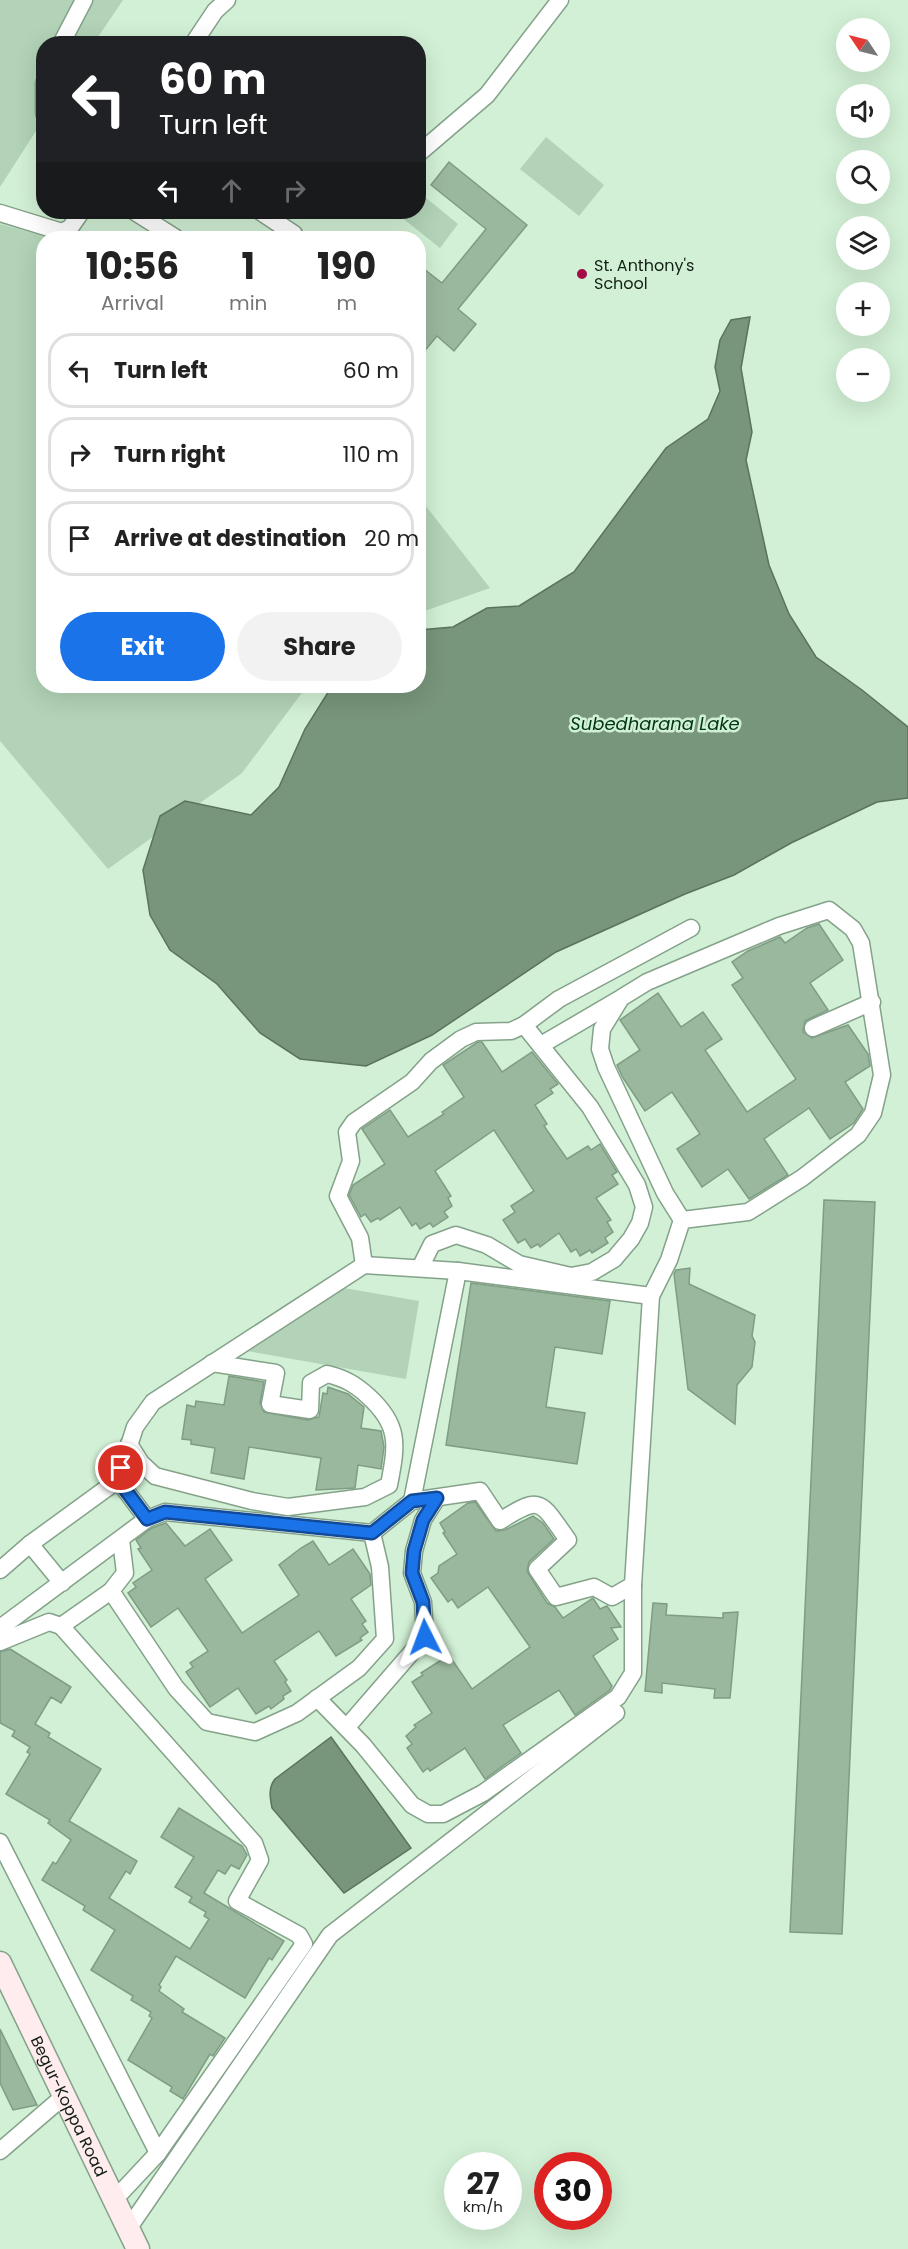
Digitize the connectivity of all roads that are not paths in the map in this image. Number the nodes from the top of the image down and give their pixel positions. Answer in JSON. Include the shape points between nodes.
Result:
{"nodes":[{"id":1,"x":84,"y":0,"type":"edge"},
{"id":2,"x":227,"y":0,"type":"edge"},
{"id":3,"x":560,"y":0,"type":"edge"},
{"id":4,"x":65,"y":36,"type":"edge"},
{"id":5,"x":198,"y":36,"type":"edge"},
{"id":6,"x":426,"y":147,"type":"edge"},
{"id":7,"x":0,"y":213,"type":"edge"},
{"id":8,"x":76,"y":219,"type":"edge"},
{"id":9,"x":146,"y":219,"type":"edge"},
{"id":10,"x":272,"y":219,"type":"edge"},
{"id":11,"x":59,"y":231,"type":"edge"},
{"id":12,"x":64,"y":231,"type":"edge"},
{"id":13,"x":165,"y":231,"type":"edge"},
{"id":14,"x":290,"y":231,"type":"edge"},
{"id":15,"x":691,"y":928,"type":"dead end"},
{"id":16,"x":621,"y":998,"type":"junction"},
{"id":17,"x":872,"y":1002,"type":"junction"},
{"id":18,"x":524,"y":1025,"type":"junction"},
{"id":19,"x":813,"y":1028,"type":"dead end"},
{"id":20,"x":541,"y":1045,"type":"junction"},
{"id":21,"x":682,"y":1220,"type":"junction"},
{"id":22,"x":364,"y":1265,"type":"junction"},
{"id":23,"x":420,"y":1268,"type":"junction"},
{"id":24,"x":458,"y":1271,"type":"junction"},
{"id":25,"x":651,"y":1296,"type":"junction"},
{"id":26,"x":212,"y":1363,"type":"junction"},
{"id":27,"x":129,"y":1444,"type":"junction"},
{"id":28,"x":118,"y":1480,"type":"junction"},
{"id":29,"x":437,"y":1498,"type":"junction"},
{"id":30,"x":412,"y":1501,"type":"junction"},
{"id":31,"x":147,"y":1519,"type":"junction"},
{"id":32,"x":372,"y":1533,"type":"junction"},
{"id":33,"x":121,"y":1540,"type":"junction"},
{"id":34,"x":30,"y":1544,"type":"junction"},
{"id":35,"x":0,"y":1570,"type":"edge"},
{"id":36,"x":62,"y":1583,"type":"junction"},
{"id":37,"x":633,"y":1585,"type":"junction"},
{"id":38,"x":111,"y":1591,"type":"junction"},
{"id":39,"x":61,"y":1626,"type":"junction"},
{"id":40,"x":0,"y":1628,"type":"edge"},
{"id":41,"x":0,"y":1642,"type":"edge"},
{"id":42,"x":317,"y":1698,"type":"junction"},
{"id":43,"x":616,"y":1713,"type":"dead end"},
{"id":44,"x":346,"y":1727,"type":"junction"},
{"id":45,"x":0,"y":1842,"type":"edge"},
{"id":46,"x":0,"y":1963,"type":"edge"},
{"id":47,"x":64,"y":2096,"type":"junction"},
{"id":48,"x":0,"y":2151,"type":"edge"},
{"id":49,"x":158,"y":2153,"type":"junction"},
{"id":50,"x":114,"y":2200,"type":"junction"},
{"id":51,"x":133,"y":2239,"type":"edge"}],
"edges":[{"from":1,"to":4,"type":"street"},
{"from":2,"to":5,"type":"street"},
{"from":3,"to":6,"type":"street","via":[[487,95]]},
{"from":7,"to":11,"type":"street"},
{"from":8,"to":12,"type":"street"},
{"from":9,"to":13,"type":"street"},
{"from":10,"to":14,"type":"street"},
{"from":15,"to":18,"type":"street","via":[[559,999]]},
{"from":16,"to":17,"type":"street","via":[[647,982],[779,926],[829,910],[853,929],[861,943]]},
{"from":16,"to":20,"type":"street"},
{"from":16,"to":21,"type":"street","via":[[602,1029],[600,1048],[665,1193]]},
{"from":17,"to":19,"type":"street"},
{"from":17,"to":21,"type":"street","via":[[882,1075],[873,1113],[858,1135],[802,1178],[748,1212]]},
{"from":18,"to":20,"type":"street"},
{"from":18,"to":22,"type":"street","via":[[511,1031],[476,1032],[461,1039],[431,1061],[412,1082],[354,1122],[347,1132],[351,1161],[338,1196],[360,1238]]},
{"from":20,"to":23,"type":"street","via":[[590,1107],[637,1185],[644,1208],[631,1239],[614,1260],[592,1272],[571,1276],[519,1264],[488,1245],[456,1235],[432,1244]]},
{"from":21,"to":25,"type":"street","via":[[669,1260]]},
{"from":22,"to":23,"type":"street"},
{"from":22,"to":26,"type":"street"},
{"from":23,"to":24,"type":"street"},
{"from":24,"to":25,"type":"street"},
{"from":24,"to":30,"type":"street"},
{"from":25,"to":37,"type":"street"},
{"from":26,"to":27,"type":"street","via":[[153,1402],[135,1427]]},
{"from":26,"to":27,"type":"street","via":[[276,1373],[270,1404],[300,1409],[310,1410],[311,1383],[327,1374],[355,1384],[385,1411],[393,1429],[394,1458],[389,1485],[365,1497],[288,1507],[155,1476]]},
{"from":27,"to":28,"type":"street"},
{"from":28,"to":31,"type":"street"},
{"from":28,"to":34,"type":"street"},
{"from":29,"to":30,"type":"street"},
{"from":29,"to":37,"type":"street","via":[[480,1491],[500,1521],[527,1504],[540,1505],[568,1540],[537,1569],[556,1597],[594,1587],[612,1597]]},
{"from":29,"to":44,"type":"street","via":[[423,1520],[412,1573],[423,1602],[425,1637]]},
{"from":30,"to":32,"type":"street"},
{"from":31,"to":32,"type":"street","via":[[165,1512]]},
{"from":31,"to":33,"type":"street"},
{"from":32,"to":42,"type":"street","via":[[380,1567],[385,1639],[359,1668]]},
{"from":33,"to":36,"type":"street"},
{"from":33,"to":38,"type":"street","via":[[125,1573]]},
{"from":34,"to":35,"type":"street"},
{"from":34,"to":36,"type":"street"},
{"from":36,"to":40,"type":"street"},
{"from":37,"to":44,"type":"street","via":[[633,1673],[618,1697],[483,1793],[443,1814],[428,1814],[412,1805]]},
{"from":38,"to":39,"type":"street"},
{"from":38,"to":42,"type":"street","via":[[176,1688],[207,1722],[255,1732],[297,1713]]},
{"from":39,"to":41,"type":"street","via":[[49,1622]]},
{"from":39,"to":49,"type":"street","via":[[254,1843],[260,1860],[237,1901],[299,1935],[304,1944]]},
{"from":42,"to":44,"type":"street"},
{"from":43,"to":51,"type":"street","via":[[330,1935]]},
{"from":45,"to":49,"type":"street"},
{"from":46,"to":47,"type":"main road","name":"Begur-Koppa Road"},
{"from":47,"to":48,"type":"street"},
{"from":47,"to":50,"type":"main road","name":"Begur-Koppa Road"},
{"from":49,"to":50,"type":"street"},
{"from":50,"to":51,"type":"main road","name":"Begur-Koppa Road"}]}
